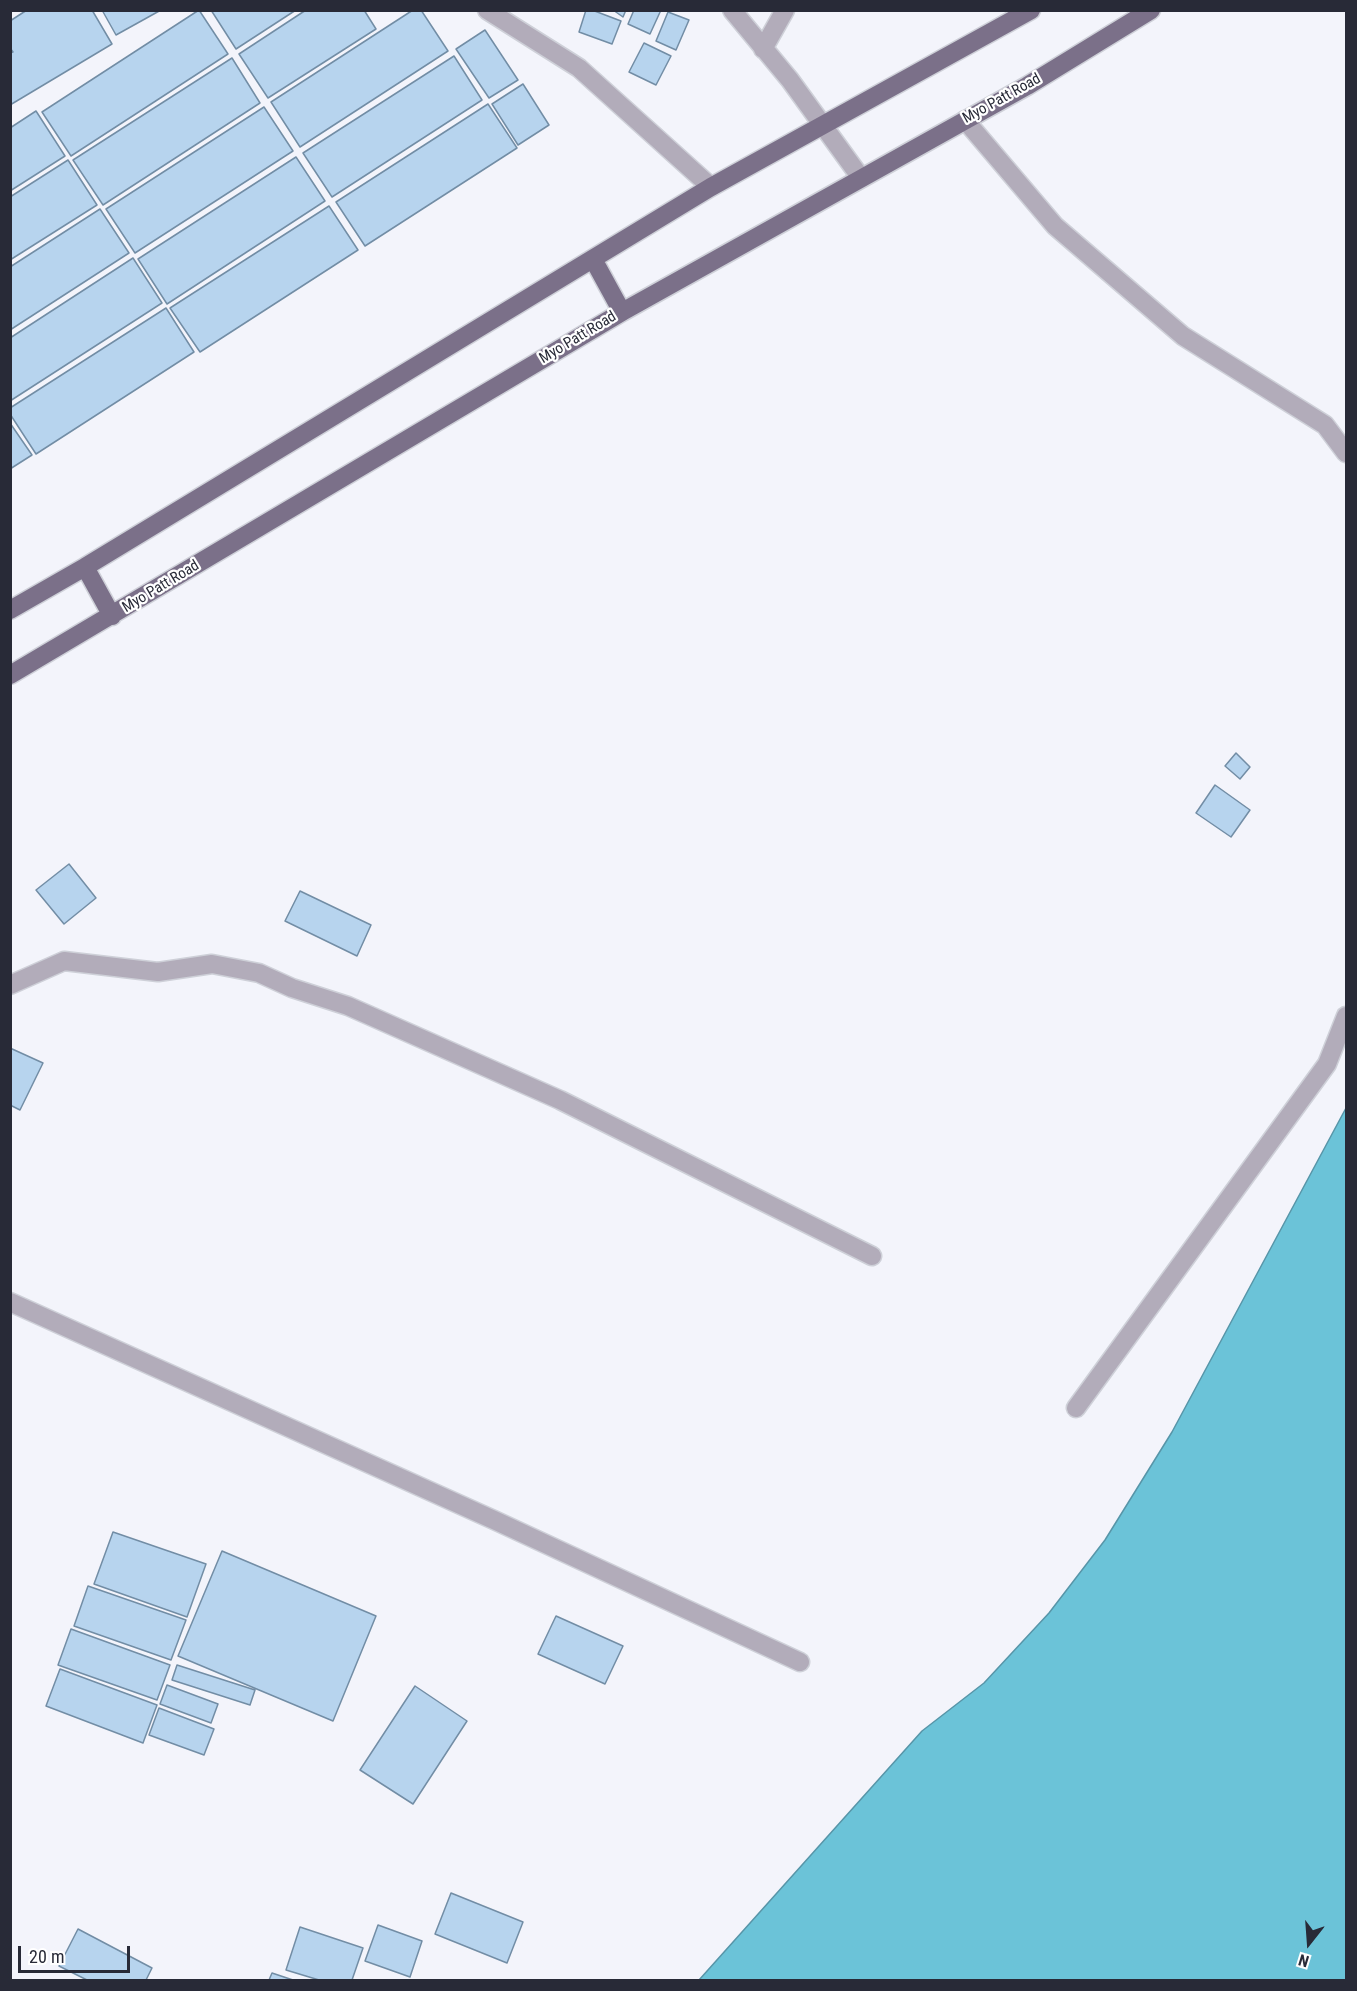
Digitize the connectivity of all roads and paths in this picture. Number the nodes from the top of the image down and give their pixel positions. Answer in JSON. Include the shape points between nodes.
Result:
{"nodes":[{"id":1,"x":487,"y":10,"type":"edge"},
{"id":2,"x":732,"y":10,"type":"edge"},
{"id":3,"x":785,"y":10,"type":"edge"},
{"id":4,"x":1031,"y":10,"type":"edge"},
{"id":5,"x":1151,"y":10,"type":"edge"},
{"id":6,"x":763,"y":49,"type":"junction"},
{"id":7,"x":965,"y":120,"type":"junction"},
{"id":8,"x":825,"y":126,"type":"junction"},
{"id":9,"x":861,"y":178,"type":"junction"},
{"id":10,"x":711,"y":187,"type":"junction"},
{"id":11,"x":592,"y":259,"type":"junction"},
{"id":12,"x":622,"y":312,"type":"junction"},
{"id":13,"x":1347,"y":453,"type":"edge"},
{"id":14,"x":85,"y":567,"type":"junction"},
{"id":15,"x":10,"y":610,"type":"edge"},
{"id":16,"x":112,"y":616,"type":"junction"},
{"id":17,"x":10,"y":675,"type":"edge"},
{"id":18,"x":10,"y":985,"type":"edge"},
{"id":19,"x":1347,"y":1016,"type":"edge"},
{"id":20,"x":872,"y":1256,"type":"dead end"},
{"id":21,"x":10,"y":1302,"type":"edge"},
{"id":22,"x":1076,"y":1408,"type":"dead end"},
{"id":23,"x":800,"y":1662,"type":"dead end"}],
"edges":[{"from":1,"to":10,"type":"street","via":[[579,68]]},
{"from":2,"to":6,"type":"street"},
{"from":3,"to":6,"type":"street"},
{"from":4,"to":8,"type":"main road"},
{"from":5,"to":7,"type":"main road","name":"Myo Patt Road"},
{"from":6,"to":8,"type":"street"},
{"from":7,"to":9,"type":"main road","name":"Myo Patt Road"},
{"from":7,"to":13,"type":"street","via":[[1055,226],[1183,336],[1325,425]]},
{"from":8,"to":9,"type":"street"},
{"from":8,"to":10,"type":"main road"},
{"from":9,"to":12,"type":"main road","name":"Myo Patt Road"},
{"from":10,"to":11,"type":"main road"},
{"from":11,"to":12,"type":"main road"},
{"from":11,"to":14,"type":"main road"},
{"from":12,"to":16,"type":"main road","name":"Myo Patt Road"},
{"from":14,"to":15,"type":"main road"},
{"from":14,"to":16,"type":"main road"},
{"from":16,"to":17,"type":"main road","name":"Myo Patt Road"},
{"from":18,"to":20,"type":"street","via":[[64,961],[158,972],[212,964],[259,973],[348,1006],[560,1100]]},
{"from":19,"to":22,"type":"street","via":[[1327,1064]]},
{"from":21,"to":23,"type":"street"}]}
